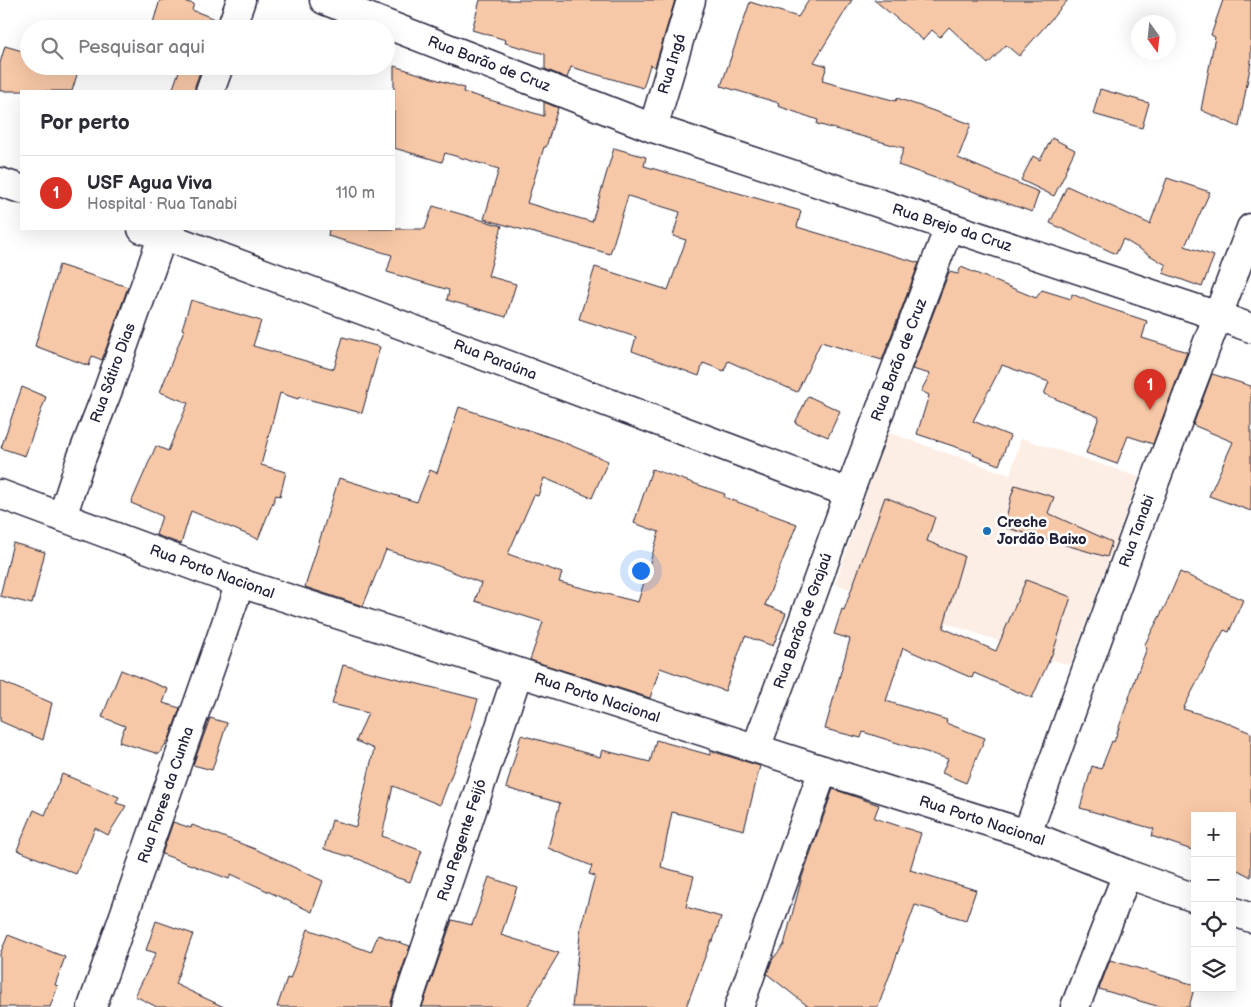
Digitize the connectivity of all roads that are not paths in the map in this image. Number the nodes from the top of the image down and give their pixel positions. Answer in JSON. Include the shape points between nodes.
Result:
{"nodes":[{"id":1,"x":240,"y":0,"type":"edge"},
{"id":2,"x":324,"y":0,"type":"edge"},
{"id":3,"x":691,"y":0,"type":"edge"},
{"id":4,"x":234,"y":20,"type":"edge"},
{"id":5,"x":376,"y":20,"type":"edge"},
{"id":6,"x":395,"y":28,"type":"edge"},
{"id":7,"x":216,"y":75,"type":"edge"},
{"id":8,"x":210,"y":90,"type":"edge"},
{"id":9,"x":654,"y":128,"type":"junction"},
{"id":10,"x":0,"y":182,"type":"edge"},
{"id":11,"x":20,"y":189,"type":"edge"},
{"id":12,"x":949,"y":227,"type":"junction"},
{"id":13,"x":1251,"y":228,"type":"edge"},
{"id":14,"x":156,"y":231,"type":"edge"},
{"id":15,"x":1218,"y":316,"type":"junction"},
{"id":16,"x":1251,"y":328,"type":"edge"},
{"id":17,"x":849,"y":493,"type":"junction"},
{"id":18,"x":2,"y":500,"type":"edge"},
{"id":19,"x":62,"y":517,"type":"junction"},
{"id":20,"x":240,"y":584,"type":"junction"},
{"id":21,"x":518,"y":673,"type":"junction"},
{"id":22,"x":756,"y":748,"type":"junction"},
{"id":23,"x":823,"y":770,"type":"junction"},
{"id":24,"x":1027,"y":834,"type":"junction"},
{"id":25,"x":1127,"y":874,"type":"junction"},
{"id":26,"x":1191,"y":897,"type":"edge"},
{"id":27,"x":1236,"y":912,"type":"edge"},
{"id":28,"x":1251,"y":918,"type":"edge"},
{"id":29,"x":92,"y":1007,"type":"edge"},
{"id":30,"x":406,"y":1007,"type":"edge"},
{"id":31,"x":739,"y":1007,"type":"edge"},
{"id":32,"x":1075,"y":1007,"type":"edge"}],
"edges":[{"from":1,"to":4,"type":"street"},
{"from":2,"to":5,"type":"street","name":"Rua Barão de Cruz"},
{"from":3,"to":9,"type":"street","name":"Rua Ingá"},
{"from":6,"to":9,"type":"street","name":"Rua Barão de Cruz"},
{"from":7,"to":8,"type":"street"},
{"from":9,"to":12,"type":"street","name":"Rua Brejo da Cruz"},
{"from":10,"to":11,"type":"street"},
{"from":12,"to":15,"type":"street","name":"Rua Brejo da Cruz"},
{"from":12,"to":17,"type":"street","name":"Rua Barão de Cruz"},
{"from":13,"to":15,"type":"street","name":"Rua Tanabi"},
{"from":14,"to":17,"type":"street","name":"Rua Paraúna"},
{"from":14,"to":19,"type":"street","name":"Rua Sátiro Dias","via":[[108,390]]},
{"from":15,"to":16,"type":"street","name":"Rua Brejo da Cruz"},
{"from":15,"to":24,"type":"street","name":"Rua Tanabi","via":[[1139,523]]},
{"from":17,"to":22,"type":"street","name":"Rua Barão de Grajaú"},
{"from":18,"to":19,"type":"street","name":"Rua Porto Nacional"},
{"from":19,"to":20,"type":"street","name":"Rua Porto Nacional"},
{"from":20,"to":21,"type":"street","name":"Rua Porto Nacional"},
{"from":20,"to":29,"type":"street","name":"Rua Flores da Cunha"},
{"from":21,"to":22,"type":"street","name":"Rua Porto Nacional"},
{"from":21,"to":30,"type":"street","name":"Rua Regente Feijó"},
{"from":22,"to":23,"type":"street","name":"Rua Porto Nacional"},
{"from":23,"to":24,"type":"street","name":"Rua Porto Nacional"},
{"from":23,"to":31,"type":"street"},
{"from":24,"to":25,"type":"street","name":"Rua Porto Nacional"},
{"from":25,"to":26,"type":"street","name":"Rua Porto Nacional"},
{"from":25,"to":32,"type":"street"},
{"from":27,"to":28,"type":"street"}]}
